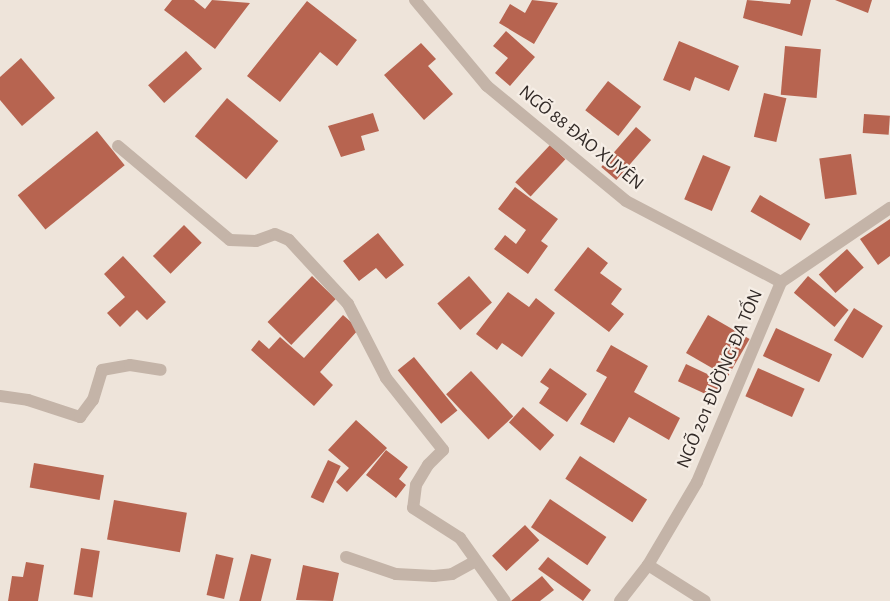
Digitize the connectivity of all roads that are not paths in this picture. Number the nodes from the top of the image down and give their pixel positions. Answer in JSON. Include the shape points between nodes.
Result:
{"nodes":[{"id":1,"x":415,"y":0,"type":"edge"},
{"id":2,"x":118,"y":146,"type":"dead end"},
{"id":3,"x":890,"y":208,"type":"edge"},
{"id":4,"x":781,"y":282,"type":"junction"},
{"id":5,"x":161,"y":370,"type":"dead end"},
{"id":6,"x":0,"y":396,"type":"edge"},
{"id":7,"x":346,"y":557,"type":"dead end"},
{"id":8,"x":474,"y":562,"type":"junction"},
{"id":9,"x":648,"y":566,"type":"junction"},
{"id":10,"x":505,"y":601,"type":"edge"},
{"id":11,"x":620,"y":601,"type":"edge"},
{"id":12,"x":705,"y":601,"type":"edge"}],
"edges":[{"from":1,"to":4,"type":"street","name":"NGÕ 88 ĐÀO XUYÊN","via":[[487,86],[626,201]]},
{"from":2,"to":8,"type":"street","via":[[230,240],[256,241],[275,234],[289,240],[348,304],[386,378],[444,450],[428,465],[416,484],[413,508],[460,538]]},
{"from":3,"to":4,"type":"street","name":"NGÕ 201 ĐƯỜNG ĐA TỐN"},
{"from":4,"to":9,"type":"street","name":"NGÕ 201 ĐƯỜNG ĐA TỐN","via":[[697,482]]},
{"from":5,"to":6,"type":"street","via":[[130,365],[102,370],[93,400],[80,417],[28,400]]},
{"from":7,"to":8,"type":"street","via":[[396,574],[434,576],[452,574]]},
{"from":8,"to":10,"type":"street"},
{"from":9,"to":11,"type":"street","name":"NGÕ 201 ĐƯỜNG ĐA TỐN"},
{"from":9,"to":12,"type":"street"}]}
